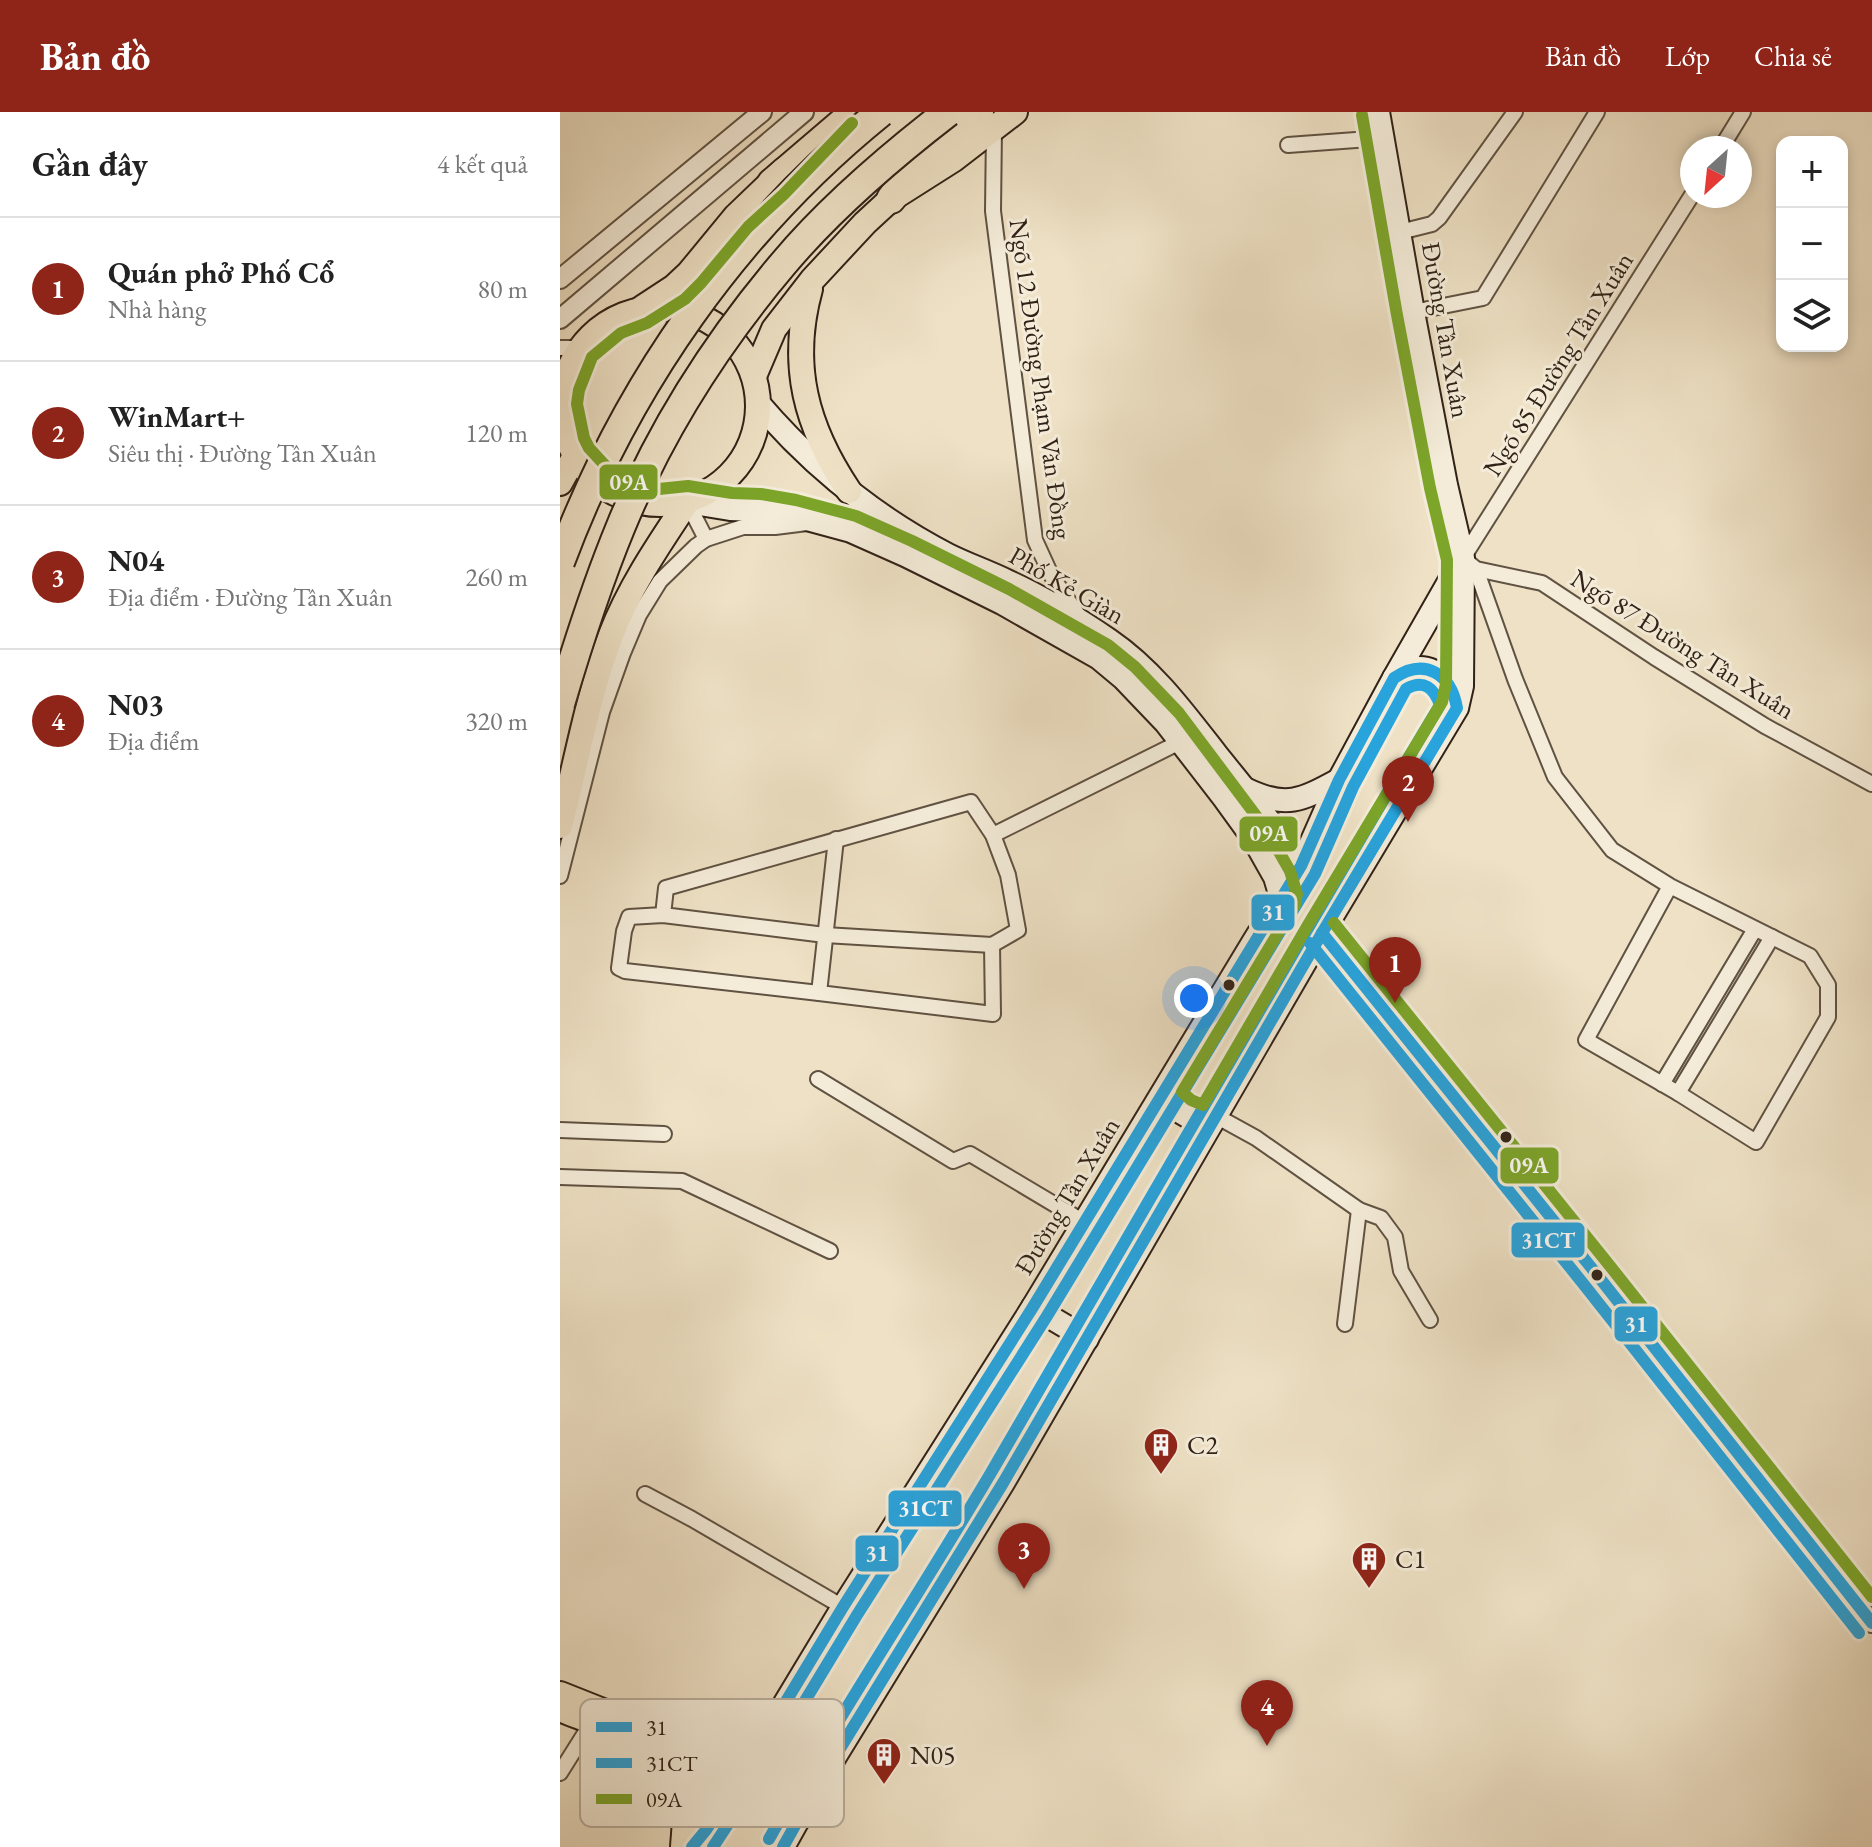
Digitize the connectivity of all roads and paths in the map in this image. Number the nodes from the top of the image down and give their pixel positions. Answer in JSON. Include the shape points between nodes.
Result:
{"nodes":[{"id":1,"x":762,"y":112,"type":"edge"},
{"id":2,"x":804,"y":112,"type":"edge"},
{"id":3,"x":840,"y":112,"type":"edge"},
{"id":4,"x":855,"y":112,"type":"edge"},
{"id":5,"x":874,"y":112,"type":"edge"},
{"id":6,"x":881,"y":112,"type":"edge"},
{"id":7,"x":948,"y":112,"type":"edge"},
{"id":8,"x":966,"y":112,"type":"edge"},
{"id":9,"x":1015,"y":112,"type":"edge"},
{"id":10,"x":1378,"y":112,"type":"edge"},
{"id":11,"x":1515,"y":112,"type":"edge"},
{"id":12,"x":1597,"y":112,"type":"edge"},
{"id":13,"x":1743,"y":112,"type":"edge"},
{"id":14,"x":986,"y":121,"type":"edge"},
{"id":15,"x":1728,"y":136,"type":"edge"},
{"id":16,"x":1383,"y":138,"type":"junction"},
{"id":17,"x":1288,"y":145,"type":"dead end"},
{"id":18,"x":772,"y":183,"type":"junction"},
{"id":19,"x":891,"y":199,"type":"junction"},
{"id":20,"x":1684,"y":208,"type":"edge"},
{"id":21,"x":1400,"y":232,"type":"junction"},
{"id":22,"x":560,"y":279,"type":"edge"},
{"id":23,"x":812,"y":280,"type":"junction"},
{"id":24,"x":640,"y":309,"type":"junction"},
{"id":25,"x":1413,"y":312,"type":"junction"},
{"id":26,"x":560,"y":319,"type":"edge"},
{"id":27,"x":569,"y":348,"type":"edge"},
{"id":28,"x":754,"y":376,"type":"junction"},
{"id":29,"x":759,"y":404,"type":"junction"},
{"id":30,"x":566,"y":442,"type":"edge"},
{"id":31,"x":560,"y":483,"type":"edge"},
{"id":32,"x":849,"y":491,"type":"junction"},
{"id":33,"x":687,"y":502,"type":"junction"},
{"id":34,"x":819,"y":521,"type":"junction"},
{"id":35,"x":706,"y":539,"type":"junction"},
{"id":36,"x":560,"y":562,"type":"edge"},
{"id":37,"x":1470,"y":563,"type":"junction"},
{"id":38,"x":1037,"y":610,"type":"junction"},
{"id":39,"x":1085,"y":624,"type":"junction"},
{"id":40,"x":1394,"y":678,"type":"junction"},
{"id":41,"x":560,"y":704,"type":"edge"},
{"id":42,"x":1457,"y":708,"type":"junction"},
{"id":43,"x":1180,"y":742,"type":"junction"},
{"id":44,"x":1339,"y":780,"type":"junction"},
{"id":45,"x":1872,"y":784,"type":"edge"},
{"id":46,"x":1244,"y":789,"type":"junction"},
{"id":47,"x":560,"y":826,"type":"edge"},
{"id":48,"x":993,"y":835,"type":"junction"},
{"id":49,"x":836,"y":839,"type":"junction"},
{"id":50,"x":1299,"y":868,"type":"junction"},
{"id":51,"x":560,"y":876,"type":"edge"},
{"id":52,"x":1670,"y":886,"type":"junction"},
{"id":53,"x":1281,"y":897,"type":"junction"},
{"id":54,"x":663,"y":915,"type":"junction"},
{"id":55,"x":1755,"y":929,"type":"junction"},
{"id":56,"x":1322,"y":933,"type":"junction"},
{"id":57,"x":825,"y":935,"type":"junction"},
{"id":58,"x":1772,"y":937,"type":"junction"},
{"id":59,"x":992,"y":945,"type":"junction"},
{"id":60,"x":819,"y":993,"type":"junction"},
{"id":61,"x":818,"y":1079,"type":"dead end"},
{"id":62,"x":1662,"y":1084,"type":"junction"},
{"id":63,"x":1163,"y":1093,"type":"junction"},
{"id":64,"x":1678,"y":1093,"type":"junction"},
{"id":65,"x":1214,"y":1120,"type":"junction"},
{"id":66,"x":560,"y":1130,"type":"edge"},
{"id":67,"x":664,"y":1134,"type":"dead end"},
{"id":68,"x":560,"y":1177,"type":"edge"},
{"id":69,"x":1359,"y":1210,"type":"junction"},
{"id":70,"x":1084,"y":1222,"type":"junction"},
{"id":71,"x":830,"y":1251,"type":"dead end"},
{"id":72,"x":1033,"y":1307,"type":"junction"},
{"id":73,"x":1430,"y":1320,"type":"dead end"},
{"id":74,"x":1345,"y":1324,"type":"dead end"},
{"id":75,"x":1087,"y":1339,"type":"junction"},
{"id":76,"x":645,"y":1494,"type":"dead end"},
{"id":77,"x":843,"y":1607,"type":"junction"},
{"id":78,"x":1872,"y":1623,"type":"edge"},
{"id":79,"x":560,"y":1694,"type":"edge"},
{"id":80,"x":787,"y":1699,"type":"edge"},
{"id":81,"x":580,"y":1702,"type":"edge"},
{"id":82,"x":560,"y":1709,"type":"edge"},
{"id":83,"x":580,"y":1717,"type":"edge"},
{"id":84,"x":580,"y":1741,"type":"edge"},
{"id":85,"x":844,"y":1744,"type":"edge"},
{"id":86,"x":560,"y":1773,"type":"edge"},
{"id":87,"x":684,"y":1827,"type":"edge"},
{"id":88,"x":708,"y":1827,"type":"edge"},
{"id":89,"x":794,"y":1827,"type":"edge"},
{"id":90,"x":683,"y":1847,"type":"edge"},
{"id":91,"x":692,"y":1847,"type":"edge"},
{"id":92,"x":783,"y":1847,"type":"edge"}],
"edges":[{"from":1,"to":22,"type":"street"},
{"from":2,"to":26,"type":"street"},
{"from":3,"to":18,"type":"main road"},
{"from":4,"to":18,"type":"highway"},
{"from":5,"to":18,"type":"main road"},
{"from":6,"to":36,"type":"highway","bridge":true,"via":[[782,204],[673,339],[608,451]]},
{"from":7,"to":41,"type":"highway","bridge":true,"via":[[820,225],[785,262],[707,366],[676,415],[622,524]]},
{"from":8,"to":19,"type":"main road","via":[[915,152]]},
{"from":9,"to":14,"type":"main road"},
{"from":10,"to":16,"type":"main road","name":"Đường Tân Xuân"},
{"from":11,"to":21,"type":"street","via":[[1439,218]]},
{"from":12,"to":25,"type":"street","via":[[1483,298]]},
{"from":13,"to":15,"type":"street"},
{"from":14,"to":19,"type":"highway","via":[[924,155]]},
{"from":14,"to":39,"type":"street","name":"Ngõ 12 Đường Phạm Văn Đồng","via":[[1035,540],[1051,575]]},
{"from":16,"to":17,"type":"street"},
{"from":16,"to":21,"type":"main road","name":"Đường Tân Xuân"},
{"from":18,"to":24,"type":"main road","via":[[674,287]]},
{"from":19,"to":23,"type":"main road"},
{"from":20,"to":37,"type":"street","name":"Ngõ 85 Đường Tân Xuân"},
{"from":21,"to":25,"type":"main road","name":"Đường Tân Xuân"},
{"from":23,"to":28,"type":"main road","via":[[774,329]]},
{"from":23,"to":32,"type":"main road","via":[[802,333],[807,399],[818,437]]},
{"from":24,"to":27,"type":"main road","via":[[613,319]]},
{"from":24,"to":28,"type":"main road","via":[[667,307],[717,325]]},
{"from":25,"to":37,"type":"main road","name":"Đường Tân Xuân","via":[[1446,485]]},
{"from":27,"to":30,"type":"main road","via":[[561,405]]},
{"from":28,"to":29,"type":"main road"},
{"from":29,"to":32,"type":"main road","name":"Phố Kẻ Giàn","via":[[818,467]]},
{"from":29,"to":33,"type":"main road","via":[[755,436],[740,465],[717,488]]},
{"from":30,"to":31,"type":"main road"},
{"from":30,"to":33,"type":"main road","via":[[604,487],[630,500],[658,505]]},
{"from":32,"to":38,"type":"main road","name":"Phố Kẻ Giàn","via":[[936,548],[1013,583]]},
{"from":33,"to":34,"type":"main road","name":"Phố Kẻ Giàn"},
{"from":33,"to":35,"type":"street"},
{"from":33,"to":47,"type":"main road","via":[[612,633],[588,706]]},
{"from":34,"to":35,"type":"street","via":[[743,527]]},
{"from":34,"to":38,"type":"main road","name":"Phố Kẻ Giàn"},
{"from":35,"to":51,"type":"street","via":[[660,581],[639,615],[602,712]]},
{"from":37,"to":40,"type":"main road","name":"Đường Tân Xuân"},
{"from":37,"to":42,"type":"main road","name":"Đường Tân Xuân"},
{"from":37,"to":45,"type":"street","name":"Ngõ 87 Đường Tân Xuân","via":[[1542,583],[1765,726]]},
{"from":37,"to":52,"type":"street","via":[[1555,777],[1612,850]]},
{"from":38,"to":39,"type":"main road","name":"Phố Kẻ Giàn"},
{"from":38,"to":43,"type":"main road","name":"Phố Kẻ Giàn","via":[[1123,678]]},
{"from":39,"to":46,"type":"main road","name":"Phố Kẻ Giàn","via":[[1150,675]]},
{"from":40,"to":42,"type":"main road","via":[[1417,668],[1436,673],[1452,688]]},
{"from":40,"to":44,"type":"main road","name":"Đường Tân Xuân"},
{"from":42,"to":56,"type":"main road","name":"Đường Tân Xuân"},
{"from":43,"to":48,"type":"street"},
{"from":43,"to":53,"type":"main road","name":"Phố Kẻ Giàn","via":[[1253,838]]},
{"from":44,"to":46,"type":"main road","via":[[1289,801]]},
{"from":44,"to":50,"type":"main road","name":"Đường Tân Xuân"},
{"from":46,"to":50,"type":"main road","name":"Phố Kẻ Giàn"},
{"from":48,"to":49,"type":"street","via":[[971,802]]},
{"from":48,"to":59,"type":"street","via":[[1008,875],[1018,930]]},
{"from":49,"to":54,"type":"street","via":[[666,888]]},
{"from":49,"to":57,"type":"street"},
{"from":50,"to":53,"type":"main road","name":"Đường Tân Xuân"},
{"from":52,"to":55,"type":"street"},
{"from":52,"to":62,"type":"street","via":[[1586,1040]]},
{"from":53,"to":63,"type":"main road","name":"Đường Tân Xuân"},
{"from":54,"to":57,"type":"street"},
{"from":54,"to":60,"type":"street","via":[[629,917],[619,968]]},
{"from":55,"to":58,"type":"street"},
{"from":55,"to":62,"type":"street"},
{"from":56,"to":65,"type":"main road","name":"Đường Tân Xuân"},
{"from":56,"to":78,"type":"street"},
{"from":57,"to":59,"type":"street"},
{"from":57,"to":60,"type":"street"},
{"from":58,"to":64,"type":"street"},
{"from":58,"to":64,"type":"street","via":[[1810,956],[1828,985],[1828,1017],[1756,1142]]},
{"from":59,"to":60,"type":"street","via":[[993,1014]]},
{"from":61,"to":70,"type":"street","via":[[953,1161],[970,1154]]},
{"from":62,"to":64,"type":"street"},
{"from":63,"to":65,"type":"main road","via":[[1185,1116],[1198,1122]]},
{"from":63,"to":70,"type":"main road","name":"Đường Tân Xuân"},
{"from":65,"to":69,"type":"street","via":[[1268,1145]]},
{"from":65,"to":75,"type":"main road","name":"Đường Tân Xuân"},
{"from":66,"to":67,"type":"street"},
{"from":68,"to":71,"type":"street","via":[[682,1181]]},
{"from":69,"to":73,"type":"street","via":[[1381,1218],[1395,1237],[1401,1271]]},
{"from":69,"to":74,"type":"street"},
{"from":70,"to":72,"type":"main road","name":"Đường Tân Xuân"},
{"from":72,"to":75,"type":"main road"},
{"from":72,"to":77,"type":"main road","name":"Đường Tân Xuân"},
{"from":75,"to":85,"type":"main road","name":"Đường Tân Xuân"},
{"from":76,"to":77,"type":"street"},
{"from":77,"to":80,"type":"main road","name":"Đường Tân Xuân"},
{"from":79,"to":81,"type":"main road"},
{"from":82,"to":83,"type":"main road"},
{"from":84,"to":86,"type":"street"},
{"from":87,"to":90,"type":"main road"},
{"from":88,"to":91,"type":"main road","name":"Đường Tân Xuân"},
{"from":89,"to":92,"type":"main road","name":"Đường Tân Xuân"}]}
